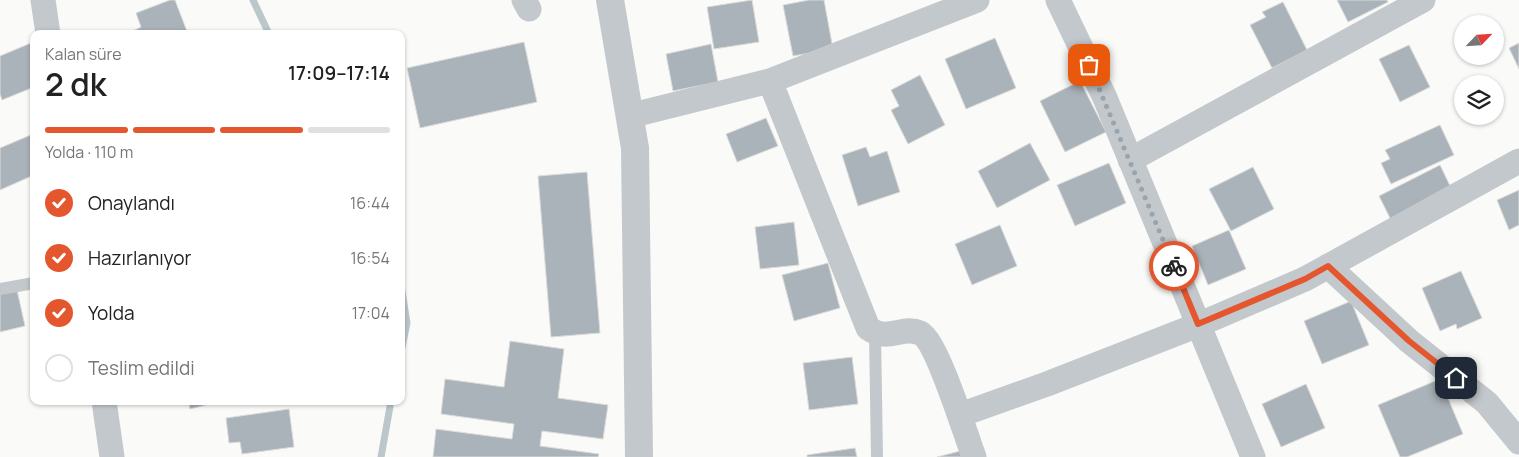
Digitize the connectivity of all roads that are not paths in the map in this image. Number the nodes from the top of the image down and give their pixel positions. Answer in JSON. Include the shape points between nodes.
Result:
{"nodes":[{"id":1,"x":43,"y":0,"type":"edge"},
{"id":2,"x":610,"y":0,"type":"edge"},
{"id":3,"x":977,"y":0,"type":"edge"},
{"id":4,"x":1058,"y":0,"type":"edge"},
{"id":5,"x":1423,"y":0,"type":"edge"},
{"id":6,"x":47,"y":30,"type":"edge"},
{"id":7,"x":770,"y":81,"type":"junction"},
{"id":8,"x":629,"y":116,"type":"junction"},
{"id":9,"x":1130,"y":160,"type":"junction"},
{"id":10,"x":1519,"y":161,"type":"edge"},
{"id":11,"x":1328,"y":266,"type":"junction"},
{"id":12,"x":30,"y":284,"type":"edge"},
{"id":13,"x":0,"y":289,"type":"edge"},
{"id":14,"x":1198,"y":324,"type":"junction"},
{"id":15,"x":875,"y":333,"type":"junction"},
{"id":16,"x":105,"y":405,"type":"edge"},
{"id":17,"x":960,"y":415,"type":"junction"},
{"id":18,"x":1519,"y":442,"type":"edge"},
{"id":19,"x":112,"y":457,"type":"edge"},
{"id":20,"x":639,"y":457,"type":"edge"},
{"id":21,"x":878,"y":457,"type":"edge"},
{"id":22,"x":974,"y":457,"type":"edge"},
{"id":23,"x":1253,"y":457,"type":"edge"}],
"edges":[{"from":1,"to":6,"type":"street"},
{"from":2,"to":8,"type":"street"},
{"from":3,"to":7,"type":"street"},
{"from":4,"to":9,"type":"street","via":[[1105,98]]},
{"from":5,"to":9,"type":"street"},
{"from":7,"to":8,"type":"street"},
{"from":7,"to":15,"type":"street","via":[[868,328]]},
{"from":8,"to":20,"type":"street","via":[[635,148]]},
{"from":9,"to":14,"type":"street"},
{"from":10,"to":11,"type":"street"},
{"from":11,"to":14,"type":"street","via":[[1305,279]]},
{"from":11,"to":18,"type":"street","via":[[1409,341],[1487,403]]},
{"from":12,"to":13,"type":"lane"},
{"from":14,"to":17,"type":"street"},
{"from":14,"to":23,"type":"street"},
{"from":15,"to":17,"type":"street","via":[[915,332],[928,339]]},
{"from":15,"to":21,"type":"lane"},
{"from":16,"to":19,"type":"street"},
{"from":17,"to":22,"type":"street"}]}
